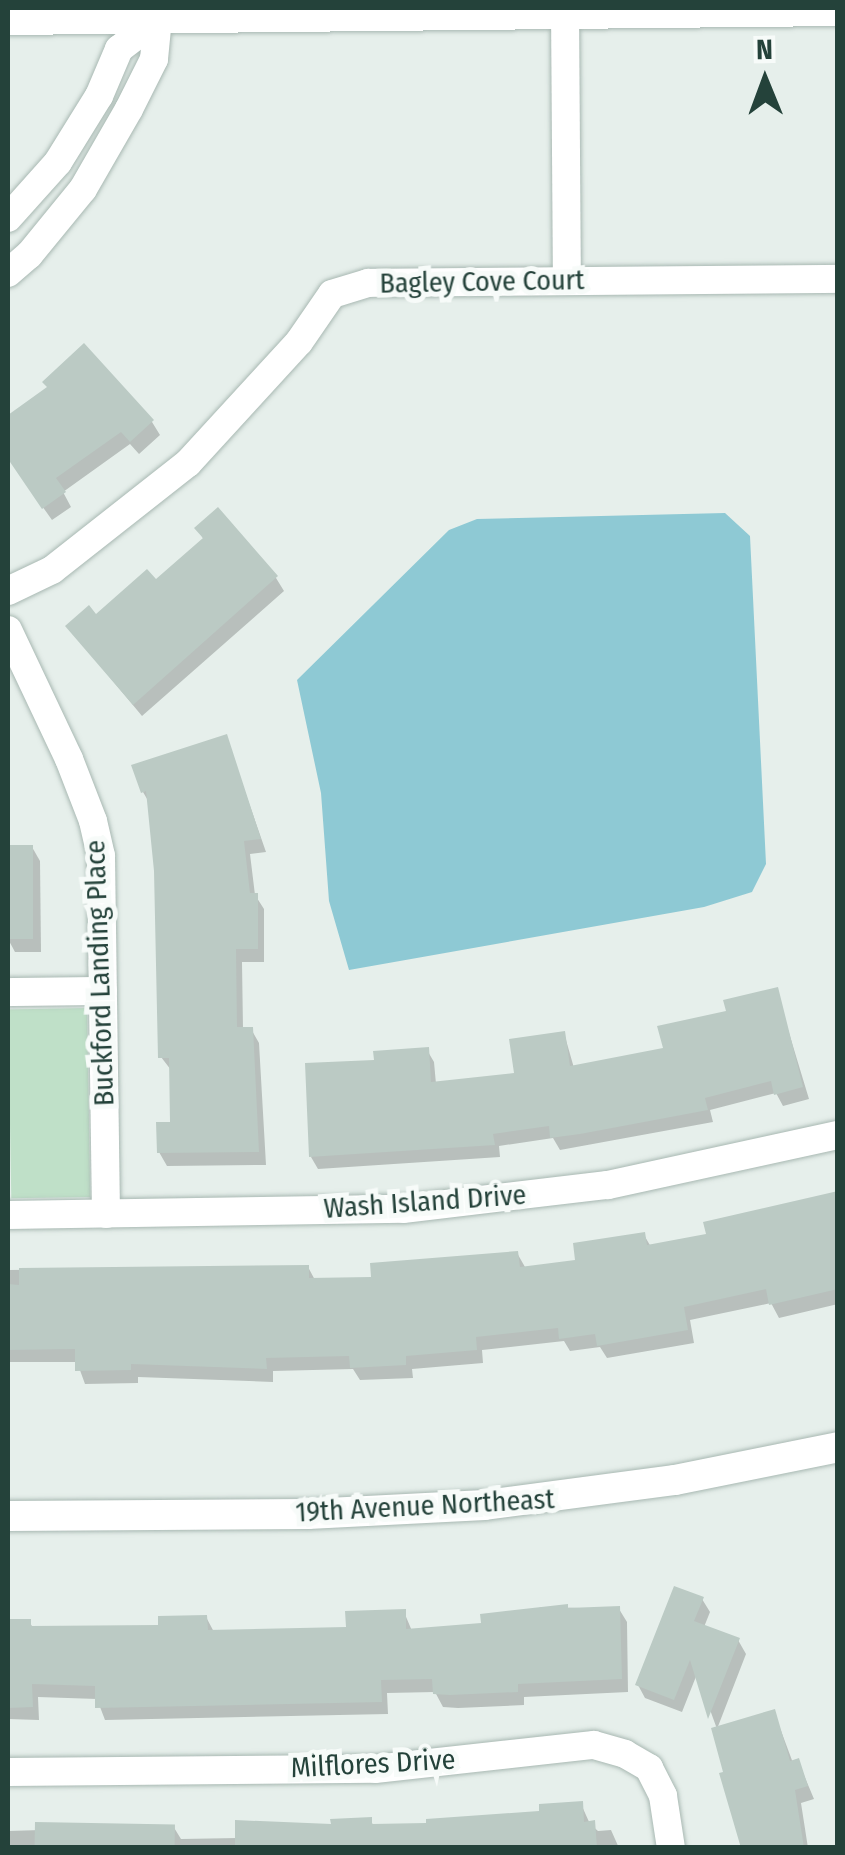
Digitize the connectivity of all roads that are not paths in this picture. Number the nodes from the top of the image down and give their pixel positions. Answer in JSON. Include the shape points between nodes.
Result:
{"nodes":[{"id":1,"x":565,"y":12,"type":"edge"},
{"id":2,"x":838,"y":12,"type":"edge"},
{"id":3,"x":158,"y":14,"type":"edge"},
{"id":4,"x":8,"y":21,"type":"edge"},
{"id":5,"x":8,"y":218,"type":"edge"},
{"id":6,"x":8,"y":273,"type":"edge"},
{"id":7,"x":838,"y":279,"type":"edge"},
{"id":8,"x":567,"y":281,"type":"junction"},
{"id":9,"x":8,"y":591,"type":"edge"},
{"id":10,"x":8,"y":630,"type":"edge"},
{"id":11,"x":102,"y":991,"type":"junction"},
{"id":12,"x":8,"y":992,"type":"edge"},
{"id":13,"x":838,"y":1136,"type":"edge"},
{"id":14,"x":106,"y":1214,"type":"junction"},
{"id":15,"x":8,"y":1215,"type":"edge"},
{"id":16,"x":838,"y":1447,"type":"edge"},
{"id":17,"x":8,"y":1516,"type":"edge"},
{"id":18,"x":8,"y":1772,"type":"edge"},
{"id":19,"x":671,"y":1848,"type":"edge"}],
"edges":[{"from":1,"to":2,"type":"street"},
{"from":1,"to":3,"type":"street"},
{"from":1,"to":8,"type":"street"},
{"from":3,"to":4,"type":"street"},
{"from":3,"to":5,"type":"street","via":[[119,48],[99,96],[58,162]]},
{"from":3,"to":6,"type":"street","via":[[154,59],[83,190]]},
{"from":7,"to":8,"type":"street","name":"Bagley Cove Court"},
{"from":8,"to":9,"type":"street","name":"Bagley Cove Court","via":[[368,283],[332,294],[299,342],[188,463],[52,570]]},
{"from":10,"to":11,"type":"street","name":"Buckford Landing Place","via":[[94,821],[101,856]]},
{"from":11,"to":12,"type":"street"},
{"from":11,"to":14,"type":"street","name":"Buckford Landing Place"},
{"from":13,"to":14,"type":"street","name":"Wash Island Drive","via":[[608,1186],[403,1209]]},
{"from":14,"to":15,"type":"street","name":"Wash Island Drive"},
{"from":16,"to":17,"type":"street","name":"19th Avenue Northeast","via":[[621,1489],[485,1506]]},
{"from":18,"to":19,"type":"street","name":"Milflores Drive","via":[[375,1769],[594,1745],[648,1768],[663,1796]]}]}
